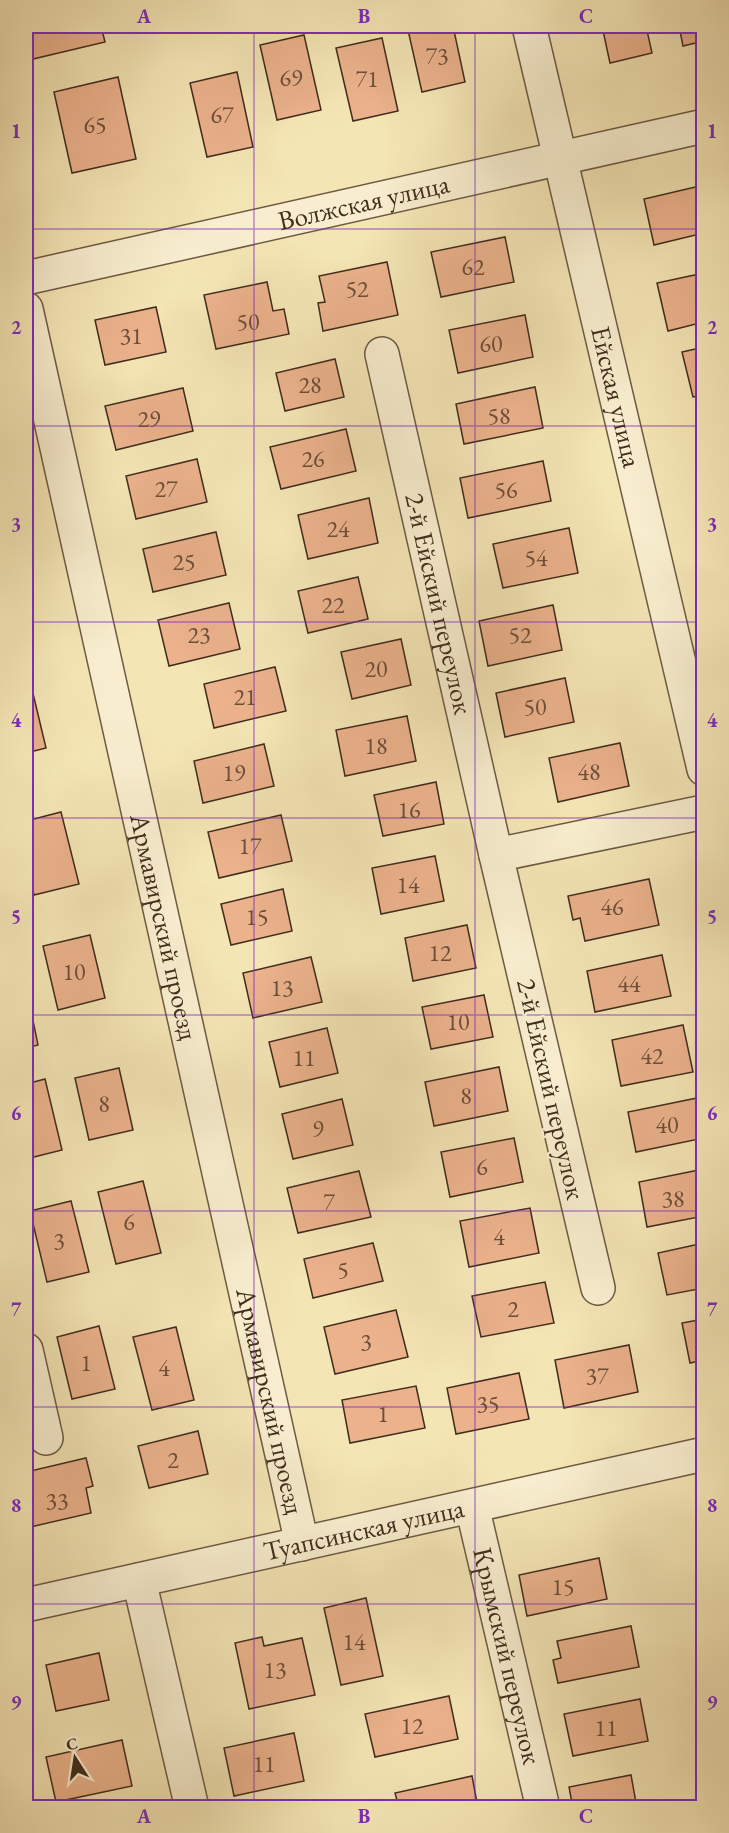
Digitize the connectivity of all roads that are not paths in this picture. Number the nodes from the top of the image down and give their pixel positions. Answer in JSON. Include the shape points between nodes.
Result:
{"nodes":[{"id":1,"x":529,"y":26,"type":"edge"},
{"id":2,"x":704,"y":126,"type":"edge"},
{"id":3,"x":559,"y":158,"type":"junction"},
{"id":4,"x":26,"y":278,"type":"edge"},
{"id":5,"x":26,"y":309,"type":"edge"},
{"id":6,"x":382,"y":354,"type":"dead end"},
{"id":7,"x":704,"y":769,"type":"edge"},
{"id":8,"x":704,"y":812,"type":"edge"},
{"id":9,"x":496,"y":855,"type":"junction"},
{"id":10,"x":598,"y":1288,"type":"dead end"},
{"id":11,"x":26,"y":1350,"type":"edge"},
{"id":12,"x":46,"y":1438,"type":"dead end"},
{"id":13,"x":704,"y":1454,"type":"edge"},
{"id":14,"x":472,"y":1506,"type":"junction"},
{"id":15,"x":303,"y":1544,"type":"junction"},
{"id":16,"x":139,"y":1580,"type":"junction"},
{"id":17,"x":26,"y":1605,"type":"edge"},
{"id":18,"x":192,"y":1808,"type":"edge"},
{"id":19,"x":543,"y":1808,"type":"edge"}],
"edges":[{"from":1,"to":3,"type":"street","name":"Ейская улица"},
{"from":2,"to":3,"type":"street","name":"Волжская улица"},
{"from":3,"to":4,"type":"street","name":"Волжская улица"},
{"from":3,"to":7,"type":"street","name":"Ейская улица"},
{"from":5,"to":15,"type":"street","name":"Армавирский проезд"},
{"from":6,"to":9,"type":"street","name":"2-й Ейский переулок"},
{"from":8,"to":9,"type":"street"},
{"from":9,"to":10,"type":"street","name":"2-й Ейский переулок"},
{"from":11,"to":12,"type":"street"},
{"from":13,"to":14,"type":"street","name":"Туапсинская улица"},
{"from":14,"to":15,"type":"street","name":"Туапсинская улица"},
{"from":14,"to":19,"type":"street","name":"Крымский переулок"},
{"from":15,"to":16,"type":"street","name":"Туапсинская улица"},
{"from":16,"to":17,"type":"street","name":"Туапсинская улица"},
{"from":16,"to":18,"type":"street"}]}
